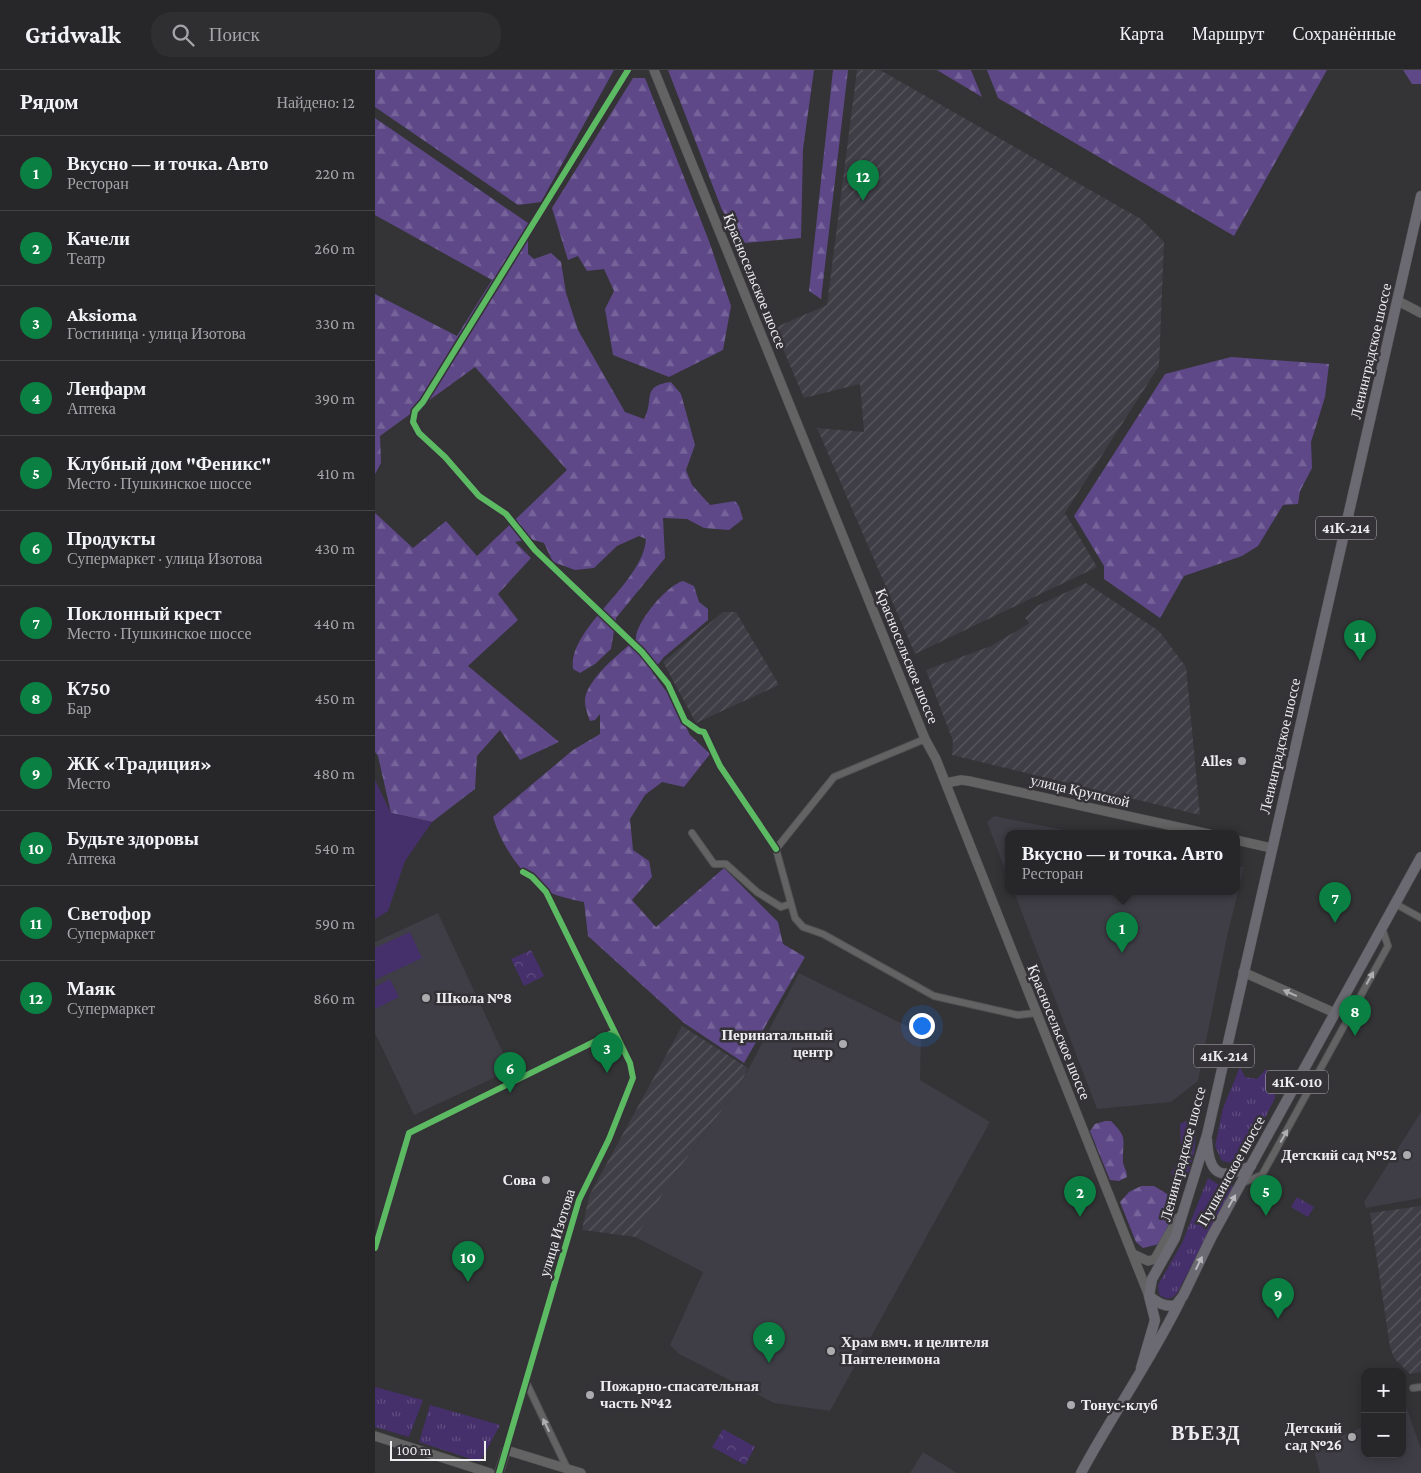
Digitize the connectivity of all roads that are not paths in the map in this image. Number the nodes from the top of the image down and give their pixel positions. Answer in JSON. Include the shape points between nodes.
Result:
{"nodes":[{"id":1,"x":628,"y":70,"type":"edge"},
{"id":2,"x":654,"y":70,"type":"edge"},
{"id":3,"x":1421,"y":196,"type":"edge"},
{"id":4,"x":1398,"y":301,"type":"junction"},
{"id":5,"x":1421,"y":313,"type":"edge"},
{"id":6,"x":925,"y":739,"type":"junction"},
{"id":7,"x":946,"y":783,"type":"junction"},
{"id":8,"x":1191,"y":830,"type":"edge"},
{"id":9,"x":692,"y":833,"type":"dead end"},
{"id":10,"x":1240,"y":841,"type":"edge"},
{"id":11,"x":1271,"y":848,"type":"junction"},
{"id":12,"x":777,"y":849,"type":"junction"},
{"id":13,"x":1421,"y":857,"type":"edge"},
{"id":14,"x":523,"y":872,"type":"dead end"},
{"id":15,"x":1394,"y":903,"type":"junction"},
{"id":16,"x":790,"y":904,"type":"junction"},
{"id":17,"x":1421,"y":918,"type":"edge"},
{"id":18,"x":1381,"y":927,"type":"junction"},
{"id":19,"x":1243,"y":972,"type":"junction"},
{"id":20,"x":1036,"y":1013,"type":"junction"},
{"id":21,"x":1335,"y":1013,"type":"junction"},
{"id":22,"x":614,"y":1032,"type":"junction"},
{"id":23,"x":1207,"y":1135,"type":"junction"},
{"id":24,"x":1251,"y":1166,"type":"junction"},
{"id":25,"x":1242,"y":1183,"type":"junction"},
{"id":26,"x":1188,"y":1198,"type":"junction"},
{"id":27,"x":375,"y":1248,"type":"edge"},
{"id":28,"x":1133,"y":1254,"type":"junction"},
{"id":29,"x":1184,"y":1293,"type":"junction"},
{"id":30,"x":1149,"y":1296,"type":"junction"},
{"id":31,"x":1141,"y":1368,"type":"junction"},
{"id":32,"x":526,"y":1382,"type":"junction"},
{"id":33,"x":1421,"y":1387,"type":"edge"},
{"id":34,"x":1413,"y":1388,"type":"dead end"},
{"id":35,"x":375,"y":1436,"type":"edge"},
{"id":36,"x":506,"y":1450,"type":"junction"},
{"id":37,"x":560,"y":1469,"type":"edge"},
{"id":38,"x":490,"y":1473,"type":"edge"},
{"id":39,"x":499,"y":1473,"type":"edge"},
{"id":40,"x":581,"y":1473,"type":"edge"},
{"id":41,"x":1081,"y":1473,"type":"edge"}],
"edges":[{"from":1,"to":12,"type":"street","via":[[415,412],[413,422],[419,433],[479,496],[506,514],[535,550],[642,652],[669,684],[685,721],[704,732],[720,766]]},
{"from":2,"to":6,"type":"main road","name":"Красносельское шоссе"},
{"from":3,"to":4,"type":"main road","name":"Ленинградское шоссе","number":"41К-214"},
{"from":4,"to":5,"type":"main road"},
{"from":4,"to":11,"type":"main road","name":"Ленинградское шоссе","number":"41К-214"},
{"from":6,"to":7,"type":"main road","name":"Красносельское шоссе"},
{"from":6,"to":12,"type":"street","via":[[834,777]]},
{"from":7,"to":8,"type":"main road","name":"улица Крупской","via":[[969,781]]},
{"from":7,"to":20,"type":"main road","name":"Красносельское шоссе"},
{"from":9,"to":16,"type":"street","via":[[714,864],[726,864],[757,892],[781,907]]},
{"from":10,"to":11,"type":"main road"},
{"from":11,"to":19,"type":"main road","name":"Ленинградское шоссе","number":"41К-214"},
{"from":12,"to":16,"type":"street"},
{"from":13,"to":15,"type":"main road","name":"Пушкинское шоссе","number":"41К-010"},
{"from":14,"to":22,"type":"street","name":"улица Изотова","via":[[546,892]]},
{"from":15,"to":17,"type":"street"},
{"from":15,"to":18,"type":"main road","name":"Пушкинское шоссе","number":"41К-010"},
{"from":16,"to":20,"type":"street","via":[[795,918],[803,926],[934,996],[1019,1016]]},
{"from":18,"to":21,"type":"main road","name":"Пушкинское шоссе","number":"41К-010"},
{"from":25,"to":18,"type":"street","one_way":true,"via":[[1262,1175],[1388,946]]},
{"from":21,"to":19,"type":"main road","one_way":true},
{"from":19,"to":23,"type":"main road","name":"Ленинградское шоссе","number":"41К-214"},
{"from":20,"to":28,"type":"main road","name":"Красносельское шоссе"},
{"from":21,"to":24,"type":"main road","name":"Пушкинское шоссе","number":"41К-010"},
{"from":22,"to":27,"type":"street","via":[[409,1133]]},
{"from":22,"to":32,"type":"street","name":"улица Изотова","via":[[631,1063],[633,1078],[609,1139],[579,1200]]},
{"from":23,"to":24,"type":"main road","via":[[1210,1164],[1215,1171],[1223,1175]]},
{"from":23,"to":26,"type":"main road","name":"Ленинградское шоссе","number":"41К-214"},
{"from":24,"to":25,"type":"main road","name":"Пушкинское шоссе","number":"41К-010"},
{"from":29,"to":25,"type":"main road","name":"Пушкинское шоссе","number":"41К-010","one_way":true},
{"from":26,"to":28,"type":"main road","via":[[1155,1259],[1148,1261]]},
{"from":26,"to":30,"type":"main road","name":"Ленинградское шоссе","number":"41К-214","via":[[1175,1238],[1152,1279]]},
{"from":28,"to":30,"type":"main road","name":"Красносельское шоссе"},
{"from":29,"to":30,"type":"main road","via":[[1176,1305],[1170,1306]]},
{"from":29,"to":31,"type":"main road","name":"Пушкинское шоссе","via":[[1164,1334]]},
{"from":30,"to":31,"type":"main road","via":[[1155,1320]]},
{"from":31,"to":41,"type":"main road"},
{"from":32,"to":36,"type":"street","name":"улица Изотова"},
{"from":37,"to":32,"type":"street","one_way":true},
{"from":33,"to":34,"type":"street"},
{"from":35,"to":38,"type":"main road"},
{"from":36,"to":37,"type":"main road"},
{"from":36,"to":39,"type":"main road"},
{"from":37,"to":40,"type":"main road"}]}
